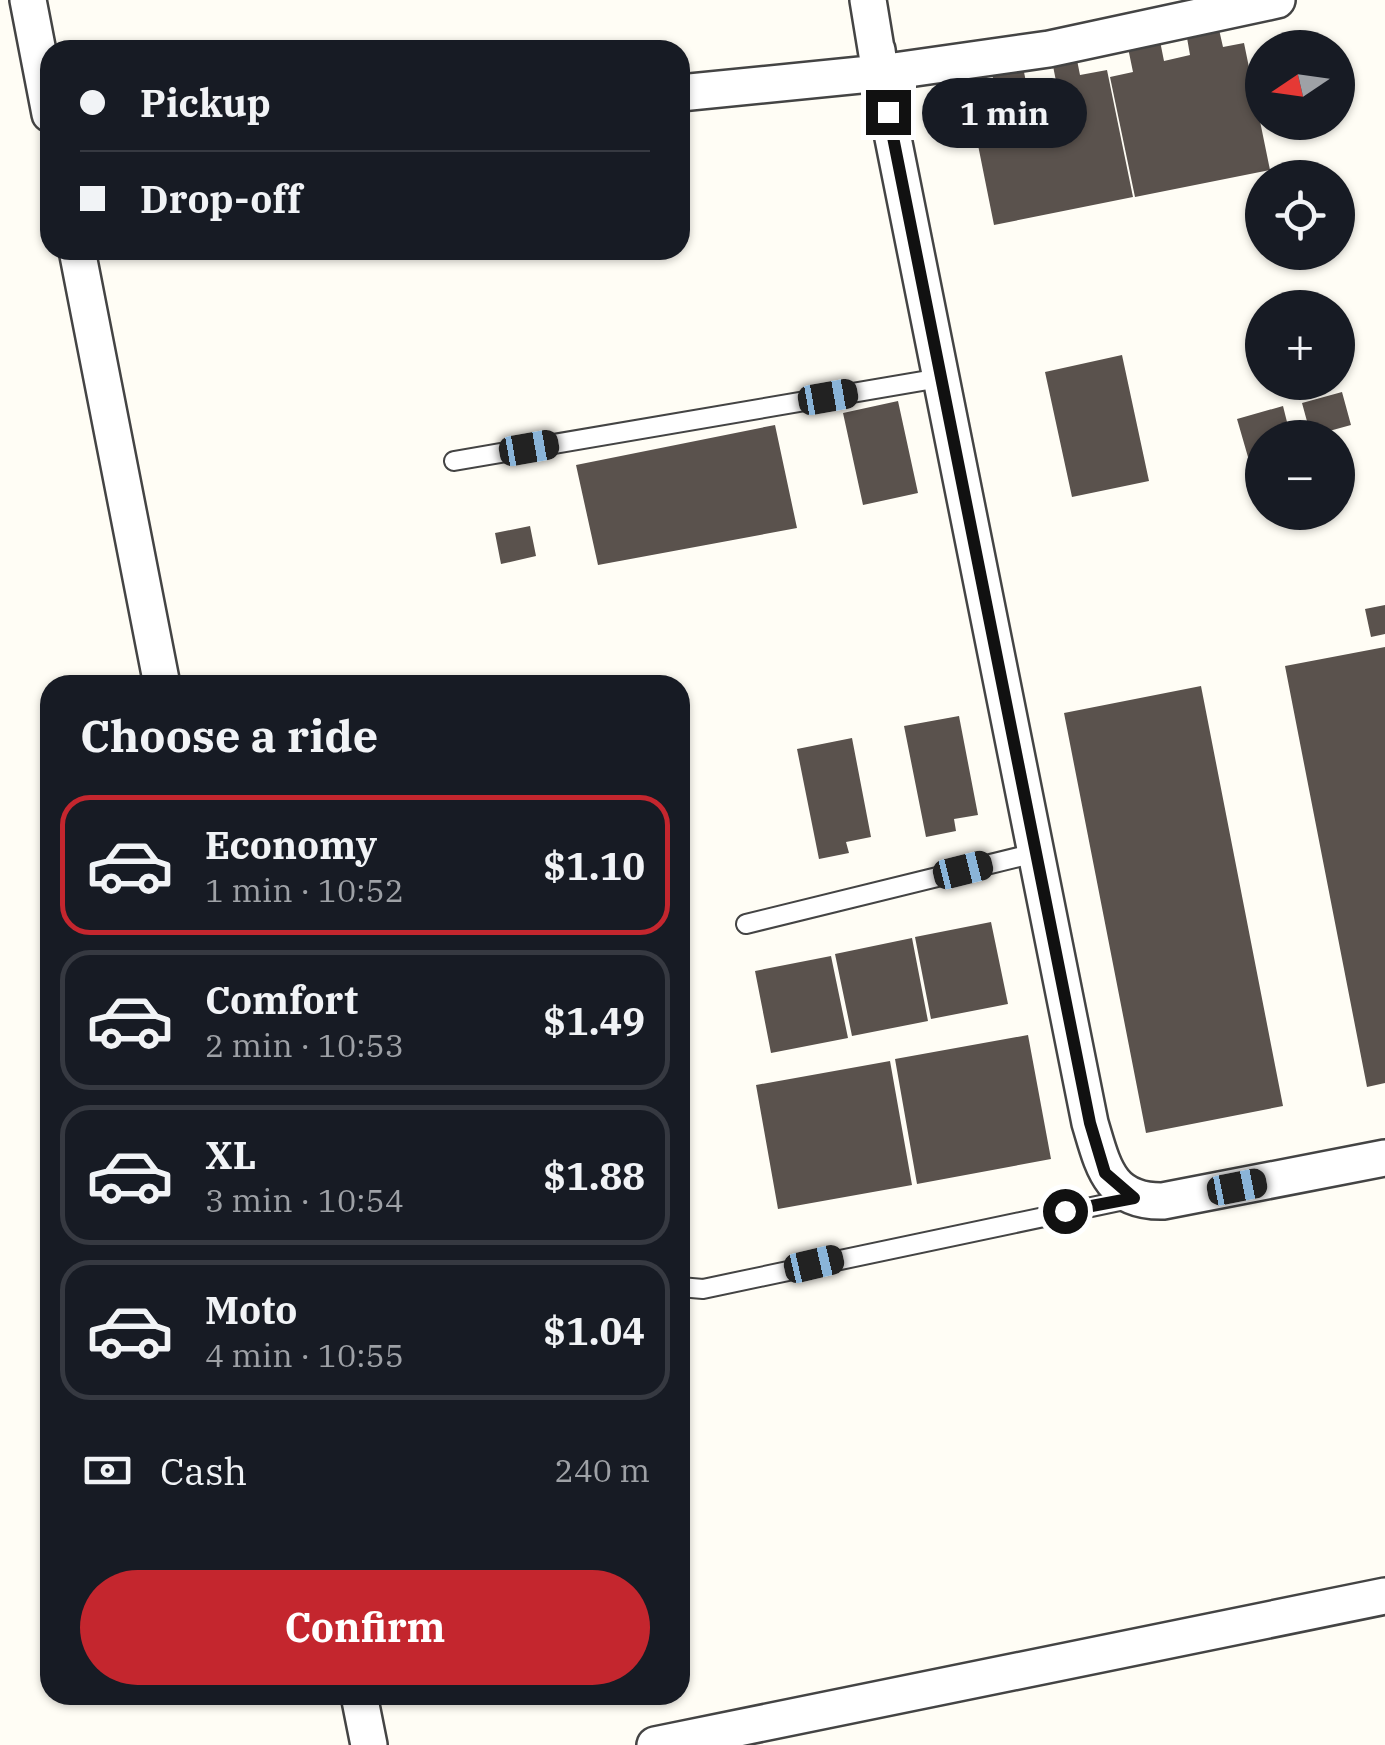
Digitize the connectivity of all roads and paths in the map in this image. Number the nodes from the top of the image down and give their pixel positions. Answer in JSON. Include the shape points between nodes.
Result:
{"nodes":[{"id":1,"x":28,"y":0,"type":"edge"},
{"id":2,"x":868,"y":0,"type":"edge"},
{"id":3,"x":1277,"y":0,"type":"edge"},
{"id":4,"x":40,"y":62,"type":"edge"},
{"id":5,"x":880,"y":73,"type":"junction"},
{"id":6,"x":690,"y":92,"type":"edge"},
{"id":7,"x":79,"y":260,"type":"edge"},
{"id":8,"x":940,"y":378,"type":"junction"},
{"id":9,"x":454,"y":461,"type":"dead end"},
{"id":10,"x":160,"y":675,"type":"edge"},
{"id":11,"x":1035,"y":853,"type":"junction"},
{"id":12,"x":746,"y":924,"type":"dead end"},
{"id":13,"x":1385,"y":1158,"type":"edge"},
{"id":14,"x":1134,"y":1198,"type":"junction"},
{"id":15,"x":690,"y":1288,"type":"edge"},
{"id":16,"x":1385,"y":1596,"type":"edge"},
{"id":17,"x":361,"y":1705,"type":"edge"},
{"id":18,"x":368,"y":1745,"type":"edge"},
{"id":19,"x":655,"y":1745,"type":"edge"}],
"edges":[{"from":1,"to":4,"type":"street"},
{"from":2,"to":5,"type":"street"},
{"from":3,"to":5,"type":"street","via":[[1048,49]]},
{"from":5,"to":6,"type":"street"},
{"from":5,"to":8,"type":"street"},
{"from":7,"to":10,"type":"street"},
{"from":8,"to":9,"type":"lane"},
{"from":8,"to":11,"type":"street"},
{"from":11,"to":12,"type":"lane"},
{"from":11,"to":14,"type":"street","via":[[1090,1123],[1105,1173]]},
{"from":13,"to":14,"type":"street","via":[[1163,1202]]},
{"from":14,"to":15,"type":"lane"},
{"from":16,"to":19,"type":"street"},
{"from":17,"to":18,"type":"street"}]}
